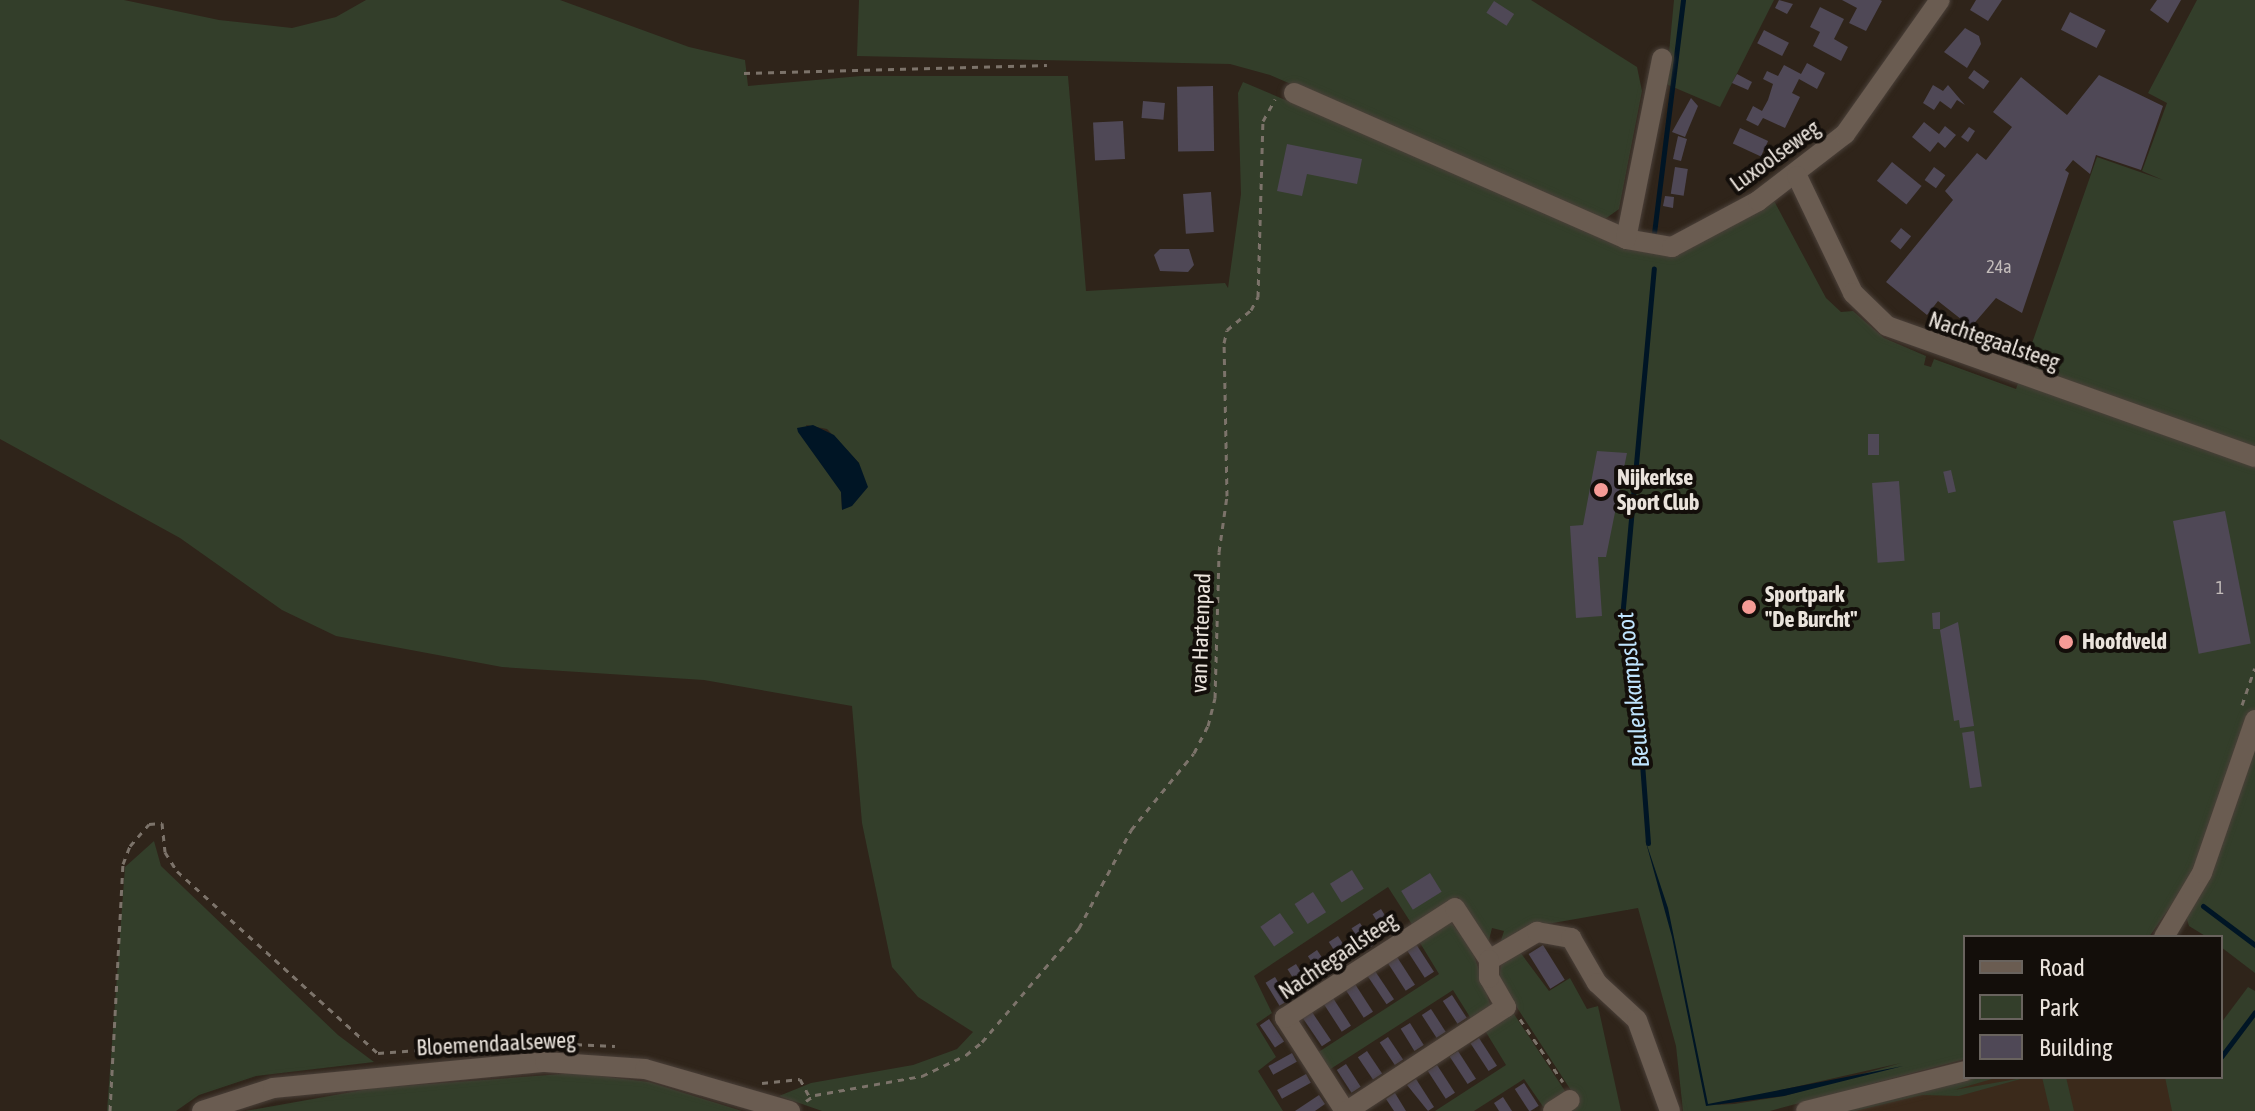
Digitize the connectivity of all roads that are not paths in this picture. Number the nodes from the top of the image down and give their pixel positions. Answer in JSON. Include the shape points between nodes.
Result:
{"nodes":[{"id":1,"x":1940,"y":0,"type":"edge"},
{"id":2,"x":1662,"y":59,"type":"dead end"},
{"id":3,"x":1294,"y":93,"type":"road end"},
{"id":4,"x":1797,"y":176,"type":"junction"},
{"id":5,"x":1626,"y":239,"type":"junction"},
{"id":6,"x":2255,"y":457,"type":"edge"},
{"id":7,"x":2250,"y":715,"type":"edge"},
{"id":8,"x":2165,"y":935,"type":"edge"},
{"id":9,"x":1489,"y":960,"type":"junction"},
{"id":10,"x":1963,"y":1072,"type":"edge"},
{"id":11,"x":202,"y":1111,"type":"edge"},
{"id":12,"x":790,"y":1111,"type":"edge"},
{"id":13,"x":1346,"y":1111,"type":"edge"},
{"id":14,"x":1670,"y":1111,"type":"edge"},
{"id":15,"x":1806,"y":1111,"type":"edge"}],
"edges":[{"from":1,"to":4,"type":"street","name":"Luxoolseweg","via":[[1845,134]]},
{"from":2,"to":5,"type":"street"},
{"from":3,"to":5,"type":"street","name":"Luxoolseweg"},
{"from":4,"to":5,"type":"street","name":"Luxoolseweg","via":[[1672,247]]},
{"from":4,"to":6,"type":"street","name":"Nachtegaalsteeg","via":[[1853,293],[1887,326]]},
{"from":7,"to":8,"type":"street","via":[[2202,873]]},
{"from":9,"to":13,"type":"street","name":"Nachtegaalsteeg","via":[[1489,978],[1506,1007]]},
{"from":9,"to":13,"type":"street","name":"Nachtegaalsteeg","via":[[1455,908],[1285,1018]]},
{"from":9,"to":14,"type":"street","via":[[1537,932],[1571,938],[1597,983],[1637,1020]]},
{"from":10,"to":15,"type":"street"},
{"from":11,"to":12,"type":"street","name":"Bloemendaalseweg","via":[[273,1088],[545,1062],[645,1069]]}]}
